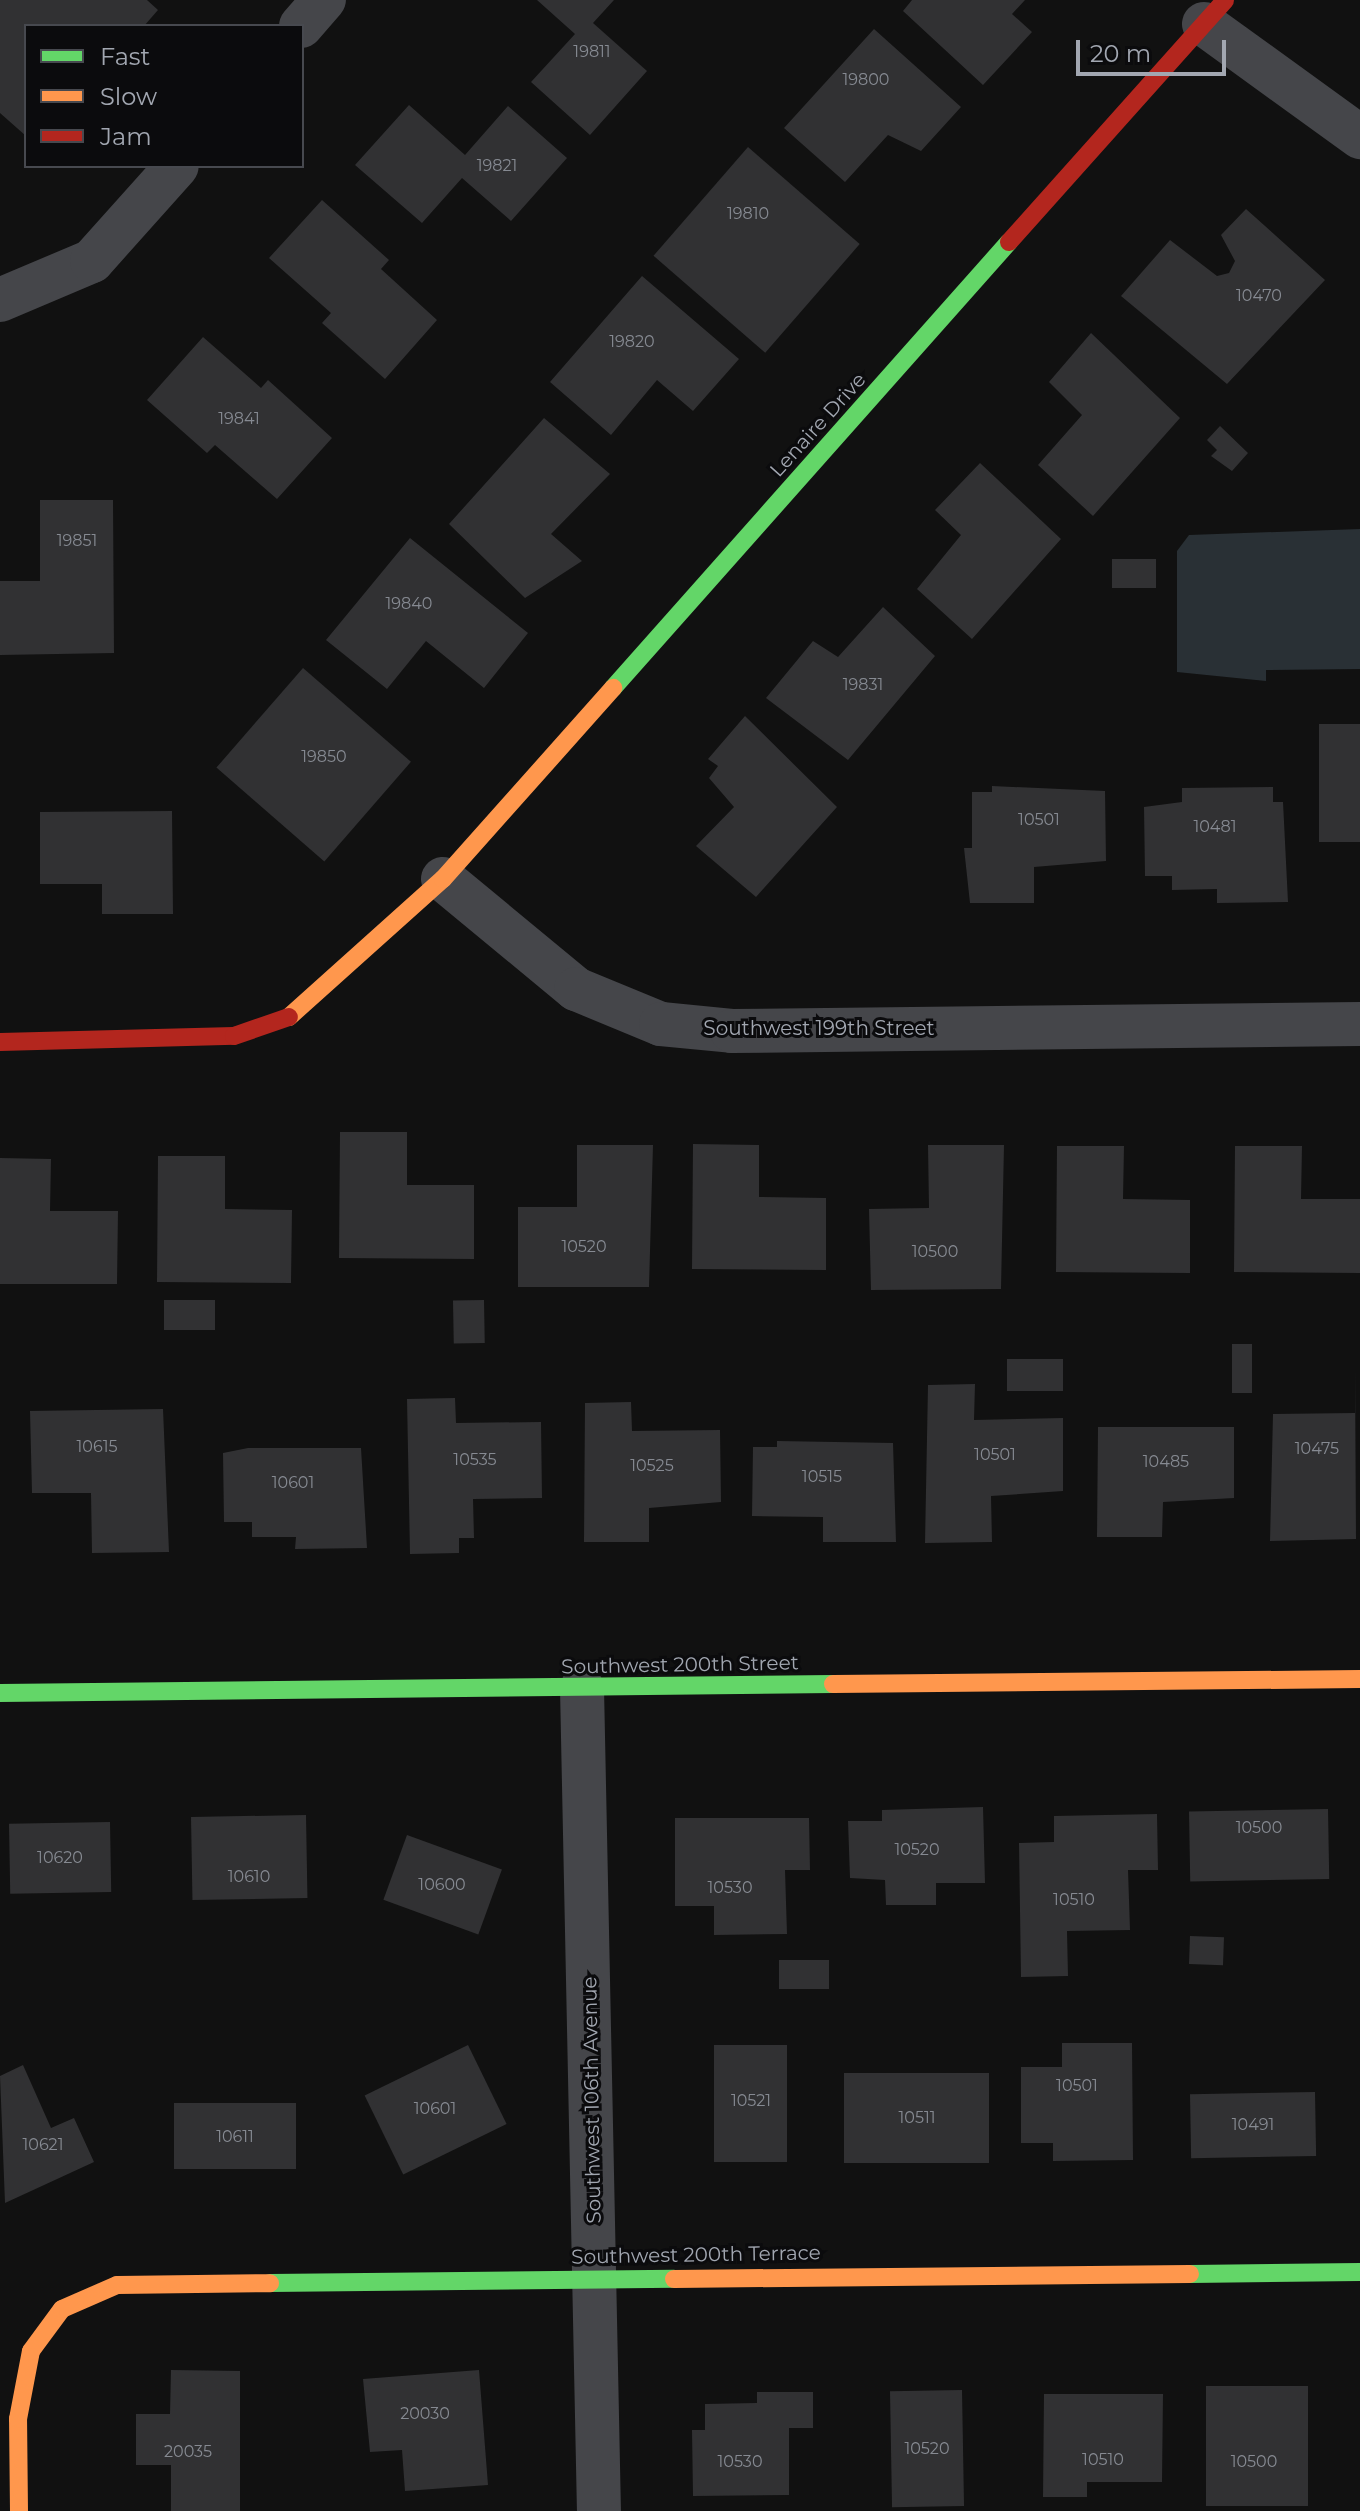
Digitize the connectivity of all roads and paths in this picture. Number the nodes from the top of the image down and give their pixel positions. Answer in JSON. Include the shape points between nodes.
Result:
{"nodes":[{"id":1,"x":324,"y":0,"type":"edge"},
{"id":2,"x":1214,"y":12,"type":"edge"},
{"id":3,"x":303,"y":24,"type":"edge"},
{"id":4,"x":1360,"y":137,"type":"edge"},
{"id":5,"x":175,"y":168,"type":"edge"},
{"id":6,"x":0,"y":300,"type":"edge"},
{"id":7,"x":443,"y":879,"type":"junction"},
{"id":8,"x":1360,"y":1024,"type":"edge"},
{"id":9,"x":0,"y":1042,"type":"edge"},
{"id":10,"x":1360,"y":1679,"type":"edge"},
{"id":11,"x":582,"y":1688,"type":"junction"},
{"id":12,"x":0,"y":1693,"type":"edge"},
{"id":13,"x":1360,"y":2272,"type":"edge"},
{"id":14,"x":596,"y":2278,"type":"junction"},
{"id":15,"x":19,"y":2511,"type":"edge"},
{"id":16,"x":599,"y":2511,"type":"edge"}],
"edges":[{"from":1,"to":3,"type":"street"},
{"from":2,"to":4,"type":"street"},
{"from":2,"to":7,"type":"street","name":"Lenaire Drive"},
{"from":5,"to":6,"type":"street","via":[[92,261]]},
{"from":7,"to":8,"type":"street","name":"Southwest 199th Street","via":[[576,989],[661,1024],[732,1031]]},
{"from":7,"to":9,"type":"street","via":[[311,1005],[270,1028],[201,1039]]},
{"from":10,"to":11,"type":"street","name":"Southwest 200th Street"},
{"from":11,"to":12,"type":"street","name":"Southwest 200th Street"},
{"from":11,"to":14,"type":"street","name":"Southwest 106th Avenue"},
{"from":13,"to":14,"type":"street","name":"Southwest 200th Terrace"},
{"from":14,"to":15,"type":"street","name":"Southwest 200th Terrace","via":[[145,2282],[88,2295],[46,2327],[21,2385]]},
{"from":14,"to":16,"type":"street","name":"Southwest 106th Avenue"}]}
